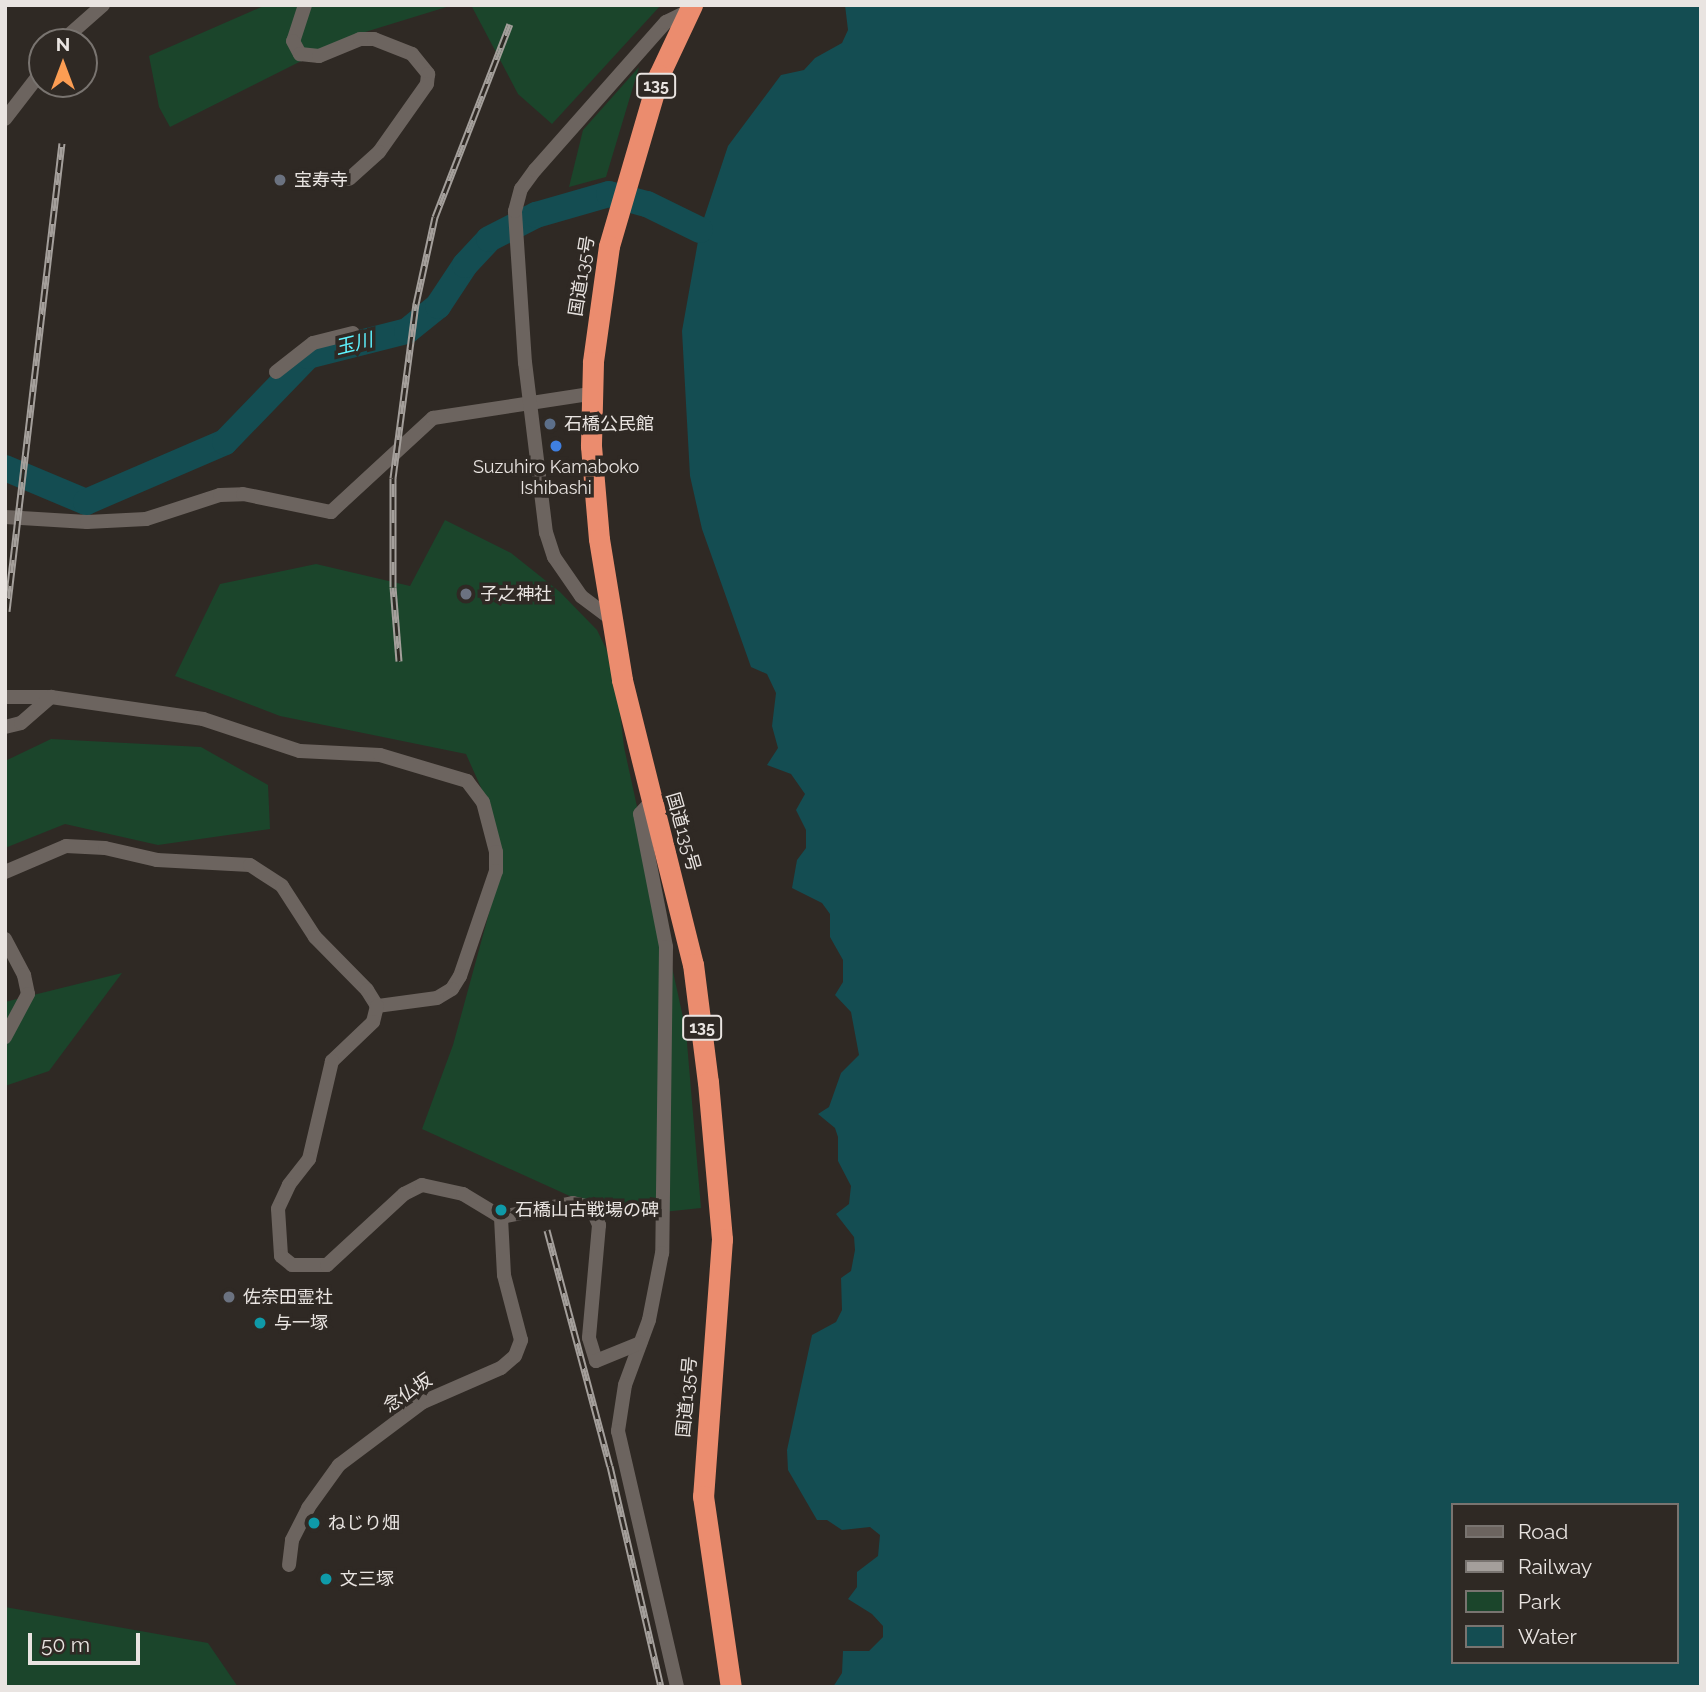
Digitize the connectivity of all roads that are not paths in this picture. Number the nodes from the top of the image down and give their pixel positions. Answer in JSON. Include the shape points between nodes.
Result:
{"nodes":[{"id":1,"x":103,"y":5,"type":"edge"},
{"id":2,"x":304,"y":5,"type":"edge"},
{"id":3,"x":690,"y":8,"type":"edge"},
{"id":4,"x":77,"y":28,"type":"edge"},
{"id":5,"x":28,"y":89,"type":"edge"},
{"id":6,"x":5,"y":119,"type":"edge"},
{"id":7,"x":349,"y":178,"type":"dead end"},
{"id":8,"x":353,"y":333,"type":"dead end"},
{"id":9,"x":276,"y":372,"type":"dead end"},
{"id":10,"x":591,"y":386,"type":"junction"},
{"id":11,"x":530,"y":404,"type":"junction"},
{"id":12,"x":5,"y":517,"type":"edge"},
{"id":13,"x":610,"y":618,"type":"junction"},
{"id":14,"x":5,"y":697,"type":"edge"},
{"id":15,"x":51,"y":697,"type":"junction"},
{"id":16,"x":5,"y":727,"type":"edge"},
{"id":17,"x":651,"y":802,"type":"junction"},
{"id":18,"x":5,"y":872,"type":"edge"},
{"id":19,"x":5,"y":939,"type":"edge"},
{"id":20,"x":377,"y":1006,"type":"junction"},
{"id":21,"x":5,"y":1037,"type":"edge"},
{"id":22,"x":501,"y":1217,"type":"junction"},
{"id":23,"x":640,"y":1343,"type":"junction"},
{"id":24,"x":289,"y":1565,"type":"dead end"},
{"id":25,"x":677,"y":1687,"type":"edge"},
{"id":26,"x":731,"y":1687,"type":"edge"}],
"edges":[{"from":1,"to":4,"type":"street"},
{"from":2,"to":7,"type":"street","via":[[293,41],[300,54],[319,56],[360,39],[374,39],[412,54],[428,74],[427,84],[379,152]]},
{"from":3,"to":10,"type":"highway","name":"国道135号","number":"135","via":[[659,75],[615,220]]},
{"from":3,"to":11,"type":"street","via":[[666,22],[521,189],[515,211]]},
{"from":5,"to":6,"type":"street"},
{"from":8,"to":9,"type":"street","via":[[313,343]]},
{"from":10,"to":11,"type":"street"},
{"from":10,"to":13,"type":"highway","name":"国道135号","number":"135","via":[[594,488]]},
{"from":11,"to":12,"type":"street","via":[[433,418],[331,512],[243,494],[220,495],[146,519],[87,523]]},
{"from":11,"to":13,"type":"street","via":[[548,545],[581,596]]},
{"from":13,"to":17,"type":"highway","name":"国道135号","number":"135"},
{"from":14,"to":15,"type":"street"},
{"from":15,"to":16,"type":"street","via":[[21,723]]},
{"from":15,"to":20,"type":"street","via":[[203,719],[300,751],[380,755],[467,781],[483,802],[496,852],[496,871],[460,976],[452,989],[437,998]]},
{"from":17,"to":23,"type":"street","via":[[640,814],[667,947],[662,1253]]},
{"from":17,"to":26,"type":"highway","name":"国道135号","number":"135","via":[[693,964],[720,1208],[720,1282],[703,1496]]},
{"from":18,"to":20,"type":"street","via":[[66,846],[105,848],[157,860],[250,865],[282,886],[315,937]]},
{"from":19,"to":21,"type":"street","via":[[28,993]]},
{"from":20,"to":22,"type":"street","via":[[373,1022],[332,1061],[309,1159],[278,1209],[281,1256],[292,1265],[327,1265],[404,1194],[422,1185],[463,1194]]},
{"from":22,"to":23,"type":"street","via":[[573,1203],[591,1207],[599,1225],[589,1338],[596,1361]]},
{"from":22,"to":24,"type":"street","name":"念仏坂","via":[[505,1275],[521,1340],[515,1356],[501,1368],[423,1402],[339,1465],[307,1508],[292,1540]]},
{"from":23,"to":25,"type":"street","via":[[622,1396],[619,1445]]}]}
